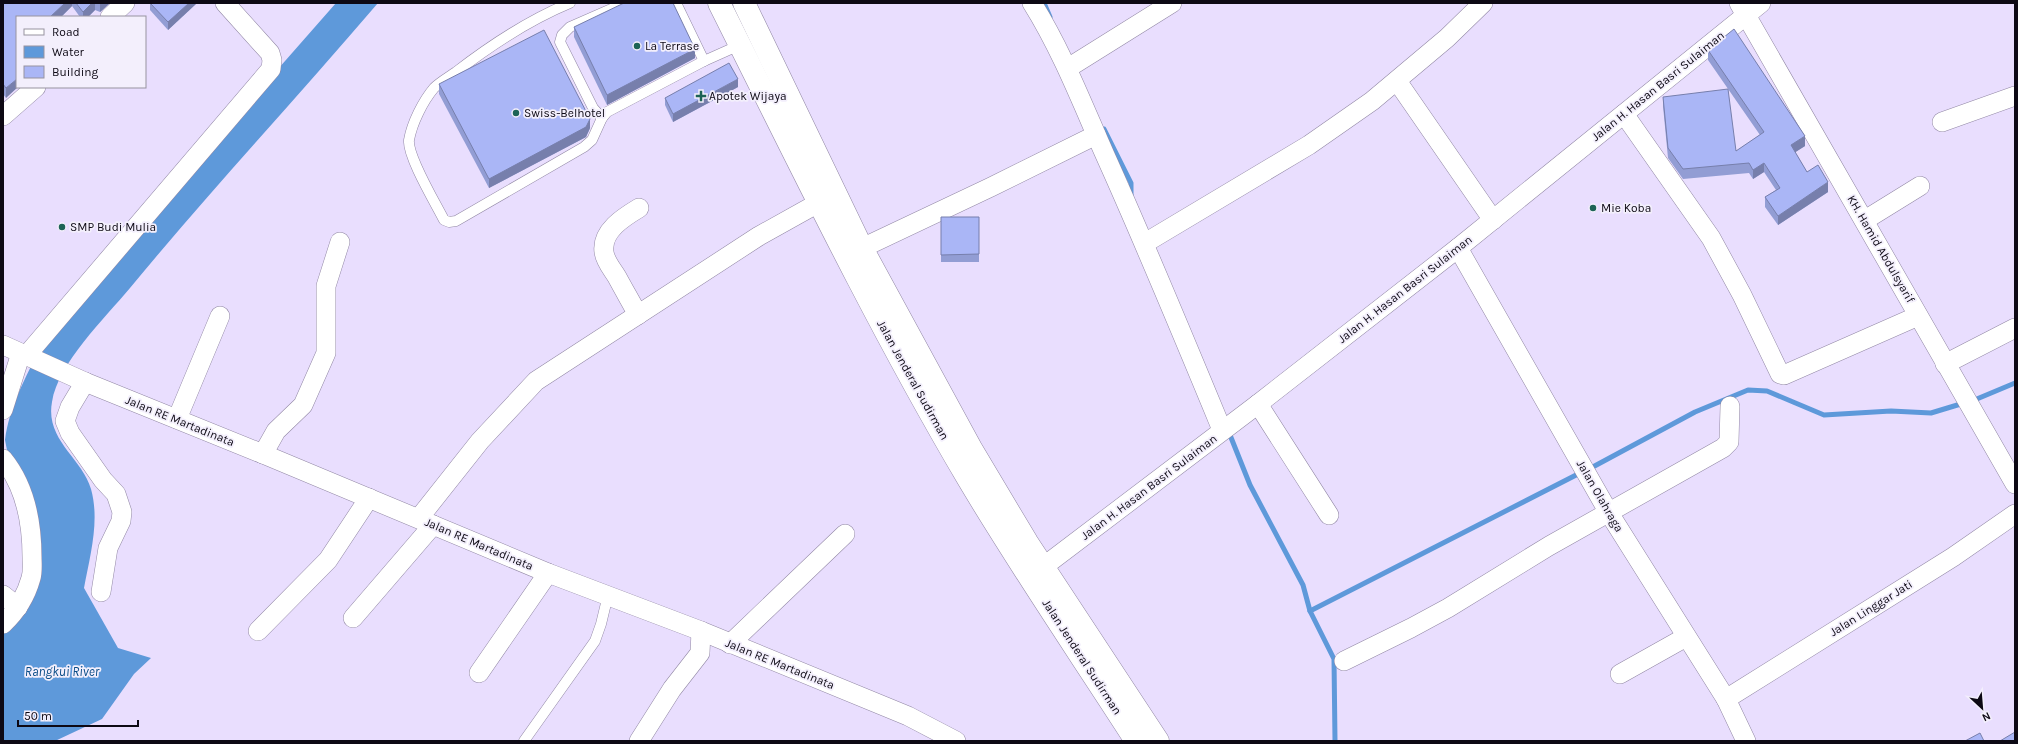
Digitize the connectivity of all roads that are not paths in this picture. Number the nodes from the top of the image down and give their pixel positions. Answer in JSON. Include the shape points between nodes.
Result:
{"nodes":[{"id":1,"x":125,"y":3,"type":"edge"},
{"id":2,"x":225,"y":3,"type":"edge"},
{"id":3,"x":570,"y":3,"type":"edge"},
{"id":4,"x":625,"y":3,"type":"edge"},
{"id":5,"x":676,"y":3,"type":"edge"},
{"id":6,"x":719,"y":3,"type":"edge"},
{"id":7,"x":744,"y":3,"type":"edge"},
{"id":8,"x":1032,"y":3,"type":"edge"},
{"id":9,"x":1172,"y":3,"type":"edge"},
{"id":10,"x":1484,"y":3,"type":"edge"},
{"id":11,"x":1761,"y":3,"type":"edge"},
{"id":12,"x":1742,"y":9,"type":"edge"},
{"id":13,"x":111,"y":16,"type":"edge"},
{"id":14,"x":760,"y":36,"type":"junction"},
{"id":15,"x":740,"y":45,"type":"junction"},
{"id":16,"x":704,"y":61,"type":"junction"},
{"id":17,"x":1073,"y":65,"type":"junction"},
{"id":18,"x":1397,"y":81,"type":"junction"},
{"id":19,"x":35,"y":88,"type":"edge"},
{"id":20,"x":2015,"y":96,"type":"edge"},
{"id":21,"x":1624,"y":114,"type":"junction"},
{"id":22,"x":4,"y":116,"type":"edge"},
{"id":23,"x":602,"y":118,"type":"junction"},
{"id":24,"x":1942,"y":122,"type":"dead end"},
{"id":25,"x":1096,"y":135,"type":"junction"},
{"id":26,"x":1920,"y":186,"type":"dead end"},
{"id":27,"x":820,"y":202,"type":"junction"},
{"id":28,"x":639,"y":208,"type":"dead end"},
{"id":29,"x":1493,"y":220,"type":"junction"},
{"id":30,"x":1865,"y":220,"type":"junction"},
{"id":31,"x":1149,"y":241,"type":"junction"},
{"id":32,"x":340,"y":242,"type":"dead end"},
{"id":33,"x":862,"y":248,"type":"junction"},
{"id":34,"x":1458,"y":248,"type":"junction"},
{"id":35,"x":638,"y":315,"type":"junction"},
{"id":36,"x":220,"y":316,"type":"dead end"},
{"id":37,"x":1918,"y":316,"type":"junction"},
{"id":38,"x":2015,"y":328,"type":"edge"},
{"id":39,"x":3,"y":345,"type":"edge"},
{"id":40,"x":26,"y":356,"type":"junction"},
{"id":41,"x":1946,"y":364,"type":"junction"},
{"id":42,"x":85,"y":382,"type":"junction"},
{"id":43,"x":1258,"y":404,"type":"junction"},
{"id":44,"x":1730,"y":406,"type":"dead end"},
{"id":45,"x":3,"y":410,"type":"edge"},
{"id":46,"x":177,"y":420,"type":"junction"},
{"id":47,"x":1226,"y":427,"type":"junction"},
{"id":48,"x":263,"y":454,"type":"junction"},
{"id":49,"x":3,"y":459,"type":"edge"},
{"id":50,"x":2015,"y":484,"type":"edge"},
{"id":51,"x":369,"y":498,"type":"junction"},
{"id":52,"x":1609,"y":513,"type":"junction"},
{"id":53,"x":2015,"y":514,"type":"edge"},
{"id":54,"x":1330,"y":515,"type":"dead end"},
{"id":55,"x":426,"y":522,"type":"junction"},
{"id":56,"x":845,"y":534,"type":"dead end"},
{"id":57,"x":1043,"y":567,"type":"junction"},
{"id":58,"x":548,"y":573,"type":"junction"},
{"id":59,"x":102,"y":592,"type":"dead end"},
{"id":60,"x":3,"y":595,"type":"edge"},
{"id":61,"x":608,"y":596,"type":"junction"},
{"id":62,"x":18,"y":607,"type":"junction"},
{"id":63,"x":353,"y":618,"type":"dead end"},
{"id":64,"x":3,"y":624,"type":"edge"},
{"id":65,"x":258,"y":631,"type":"dead end"},
{"id":66,"x":701,"y":631,"type":"junction"},
{"id":67,"x":1686,"y":637,"type":"junction"},
{"id":68,"x":730,"y":644,"type":"junction"},
{"id":69,"x":1344,"y":661,"type":"dead end"},
{"id":70,"x":479,"y":673,"type":"dead end"},
{"id":71,"x":1620,"y":674,"type":"dead end"},
{"id":72,"x":1726,"y":699,"type":"junction"},
{"id":73,"x":524,"y":741,"type":"edge"},
{"id":74,"x":639,"y":741,"type":"edge"},
{"id":75,"x":956,"y":741,"type":"edge"},
{"id":76,"x":1136,"y":741,"type":"edge"},
{"id":77,"x":1158,"y":741,"type":"edge"},
{"id":78,"x":1746,"y":741,"type":"edge"}],
"edges":[{"from":1,"to":13,"type":"street"},
{"from":2,"to":40,"type":"street","via":[[270,53],[271,69]]},
{"from":3,"to":23,"type":"lane","via":[[546,13],[481,53],[434,88],[416,119],[409,141],[412,156],[444,220],[456,221],[584,147],[592,140]]},
{"from":4,"to":23,"type":"lane","via":[[570,27],[562,35],[560,42],[593,108]]},
{"from":5,"to":16,"type":"lane"},
{"from":6,"to":15,"type":"highway","name":"Jalan Jenderal Sudirman"},
{"from":7,"to":14,"type":"highway","name":"Jalan Jenderal Sudirman"},
{"from":8,"to":17,"type":"street"},
{"from":9,"to":17,"type":"street"},
{"from":10,"to":18,"type":"street"},
{"from":11,"to":12,"type":"street","name":"Jalan H. Hasan Basri Sulaiman"},
{"from":12,"to":21,"type":"street","name":"Jalan H. Hasan Basri Sulaiman"},
{"from":12,"to":30,"type":"street","name":"KH. Hamid Abdulsyarif"},
{"from":14,"to":15,"type":"lane"},
{"from":14,"to":33,"type":"highway","name":"Jalan Jenderal Sudirman"},
{"from":15,"to":16,"type":"lane"},
{"from":15,"to":27,"type":"highway","name":"Jalan Jenderal Sudirman"},
{"from":16,"to":23,"type":"lane","via":[[615,108]]},
{"from":17,"to":25,"type":"street"},
{"from":18,"to":29,"type":"street"},
{"from":18,"to":31,"type":"street","via":[[1309,145]]},
{"from":19,"to":22,"type":"street"},
{"from":20,"to":24,"type":"street"},
{"from":21,"to":29,"type":"street","name":"Jalan H. Hasan Basri Sulaiman"},
{"from":21,"to":37,"type":"street","via":[[1711,238],[1780,374]]},
{"from":25,"to":31,"type":"street"},
{"from":25,"to":33,"type":"street"},
{"from":26,"to":30,"type":"street"},
{"from":27,"to":35,"type":"street","via":[[759,236]]},
{"from":27,"to":76,"type":"highway","name":"Jalan Jenderal Sudirman","via":[[902,362],[968,480]]},
{"from":28,"to":35,"type":"street","via":[[612,229],[605,241],[604,249]]},
{"from":29,"to":34,"type":"street","name":"Jalan H. Hasan Basri Sulaiman"},
{"from":30,"to":37,"type":"street","name":"KH. Hamid Abdulsyarif"},
{"from":31,"to":47,"type":"street"},
{"from":32,"to":48,"type":"street","via":[[326,286],[326,353],[303,405],[276,431]]},
{"from":33,"to":57,"type":"highway","name":"Jalan Jenderal Sudirman","via":[[972,450]]},
{"from":34,"to":43,"type":"street","name":"Jalan H. Hasan Basri Sulaiman"},
{"from":34,"to":52,"type":"street","name":"Jalan Olahraga"},
{"from":35,"to":55,"type":"street","via":[[529,388],[480,441]]},
{"from":36,"to":46,"type":"street"},
{"from":37,"to":41,"type":"street","name":"KH. Hamid Abdulsyarif"},
{"from":38,"to":41,"type":"street"},
{"from":39,"to":40,"type":"street","name":"Jalan RE Martadinata"},
{"from":40,"to":42,"type":"street","name":"Jalan RE Martadinata"},
{"from":40,"to":45,"type":"street"},
{"from":41,"to":50,"type":"street","name":"KH. Hamid Abdulsyarif"},
{"from":42,"to":46,"type":"street","name":"Jalan RE Martadinata"},
{"from":42,"to":59,"type":"street","via":[[65,421],[70,433],[116,494],[122,512],[108,548]]},
{"from":43,"to":47,"type":"street","name":"Jalan H. Hasan Basri Sulaiman"},
{"from":43,"to":54,"type":"street"},
{"from":44,"to":52,"type":"street","via":[[1729,442],[1726,446]]},
{"from":46,"to":48,"type":"street","name":"Jalan RE Martadinata"},
{"from":47,"to":57,"type":"street","name":"Jalan H. Hasan Basri Sulaiman"},
{"from":48,"to":51,"type":"street","name":"Jalan RE Martadinata"},
{"from":49,"to":62,"type":"street","via":[[15,475],[24,496],[29,519],[32,576]]},
{"from":51,"to":55,"type":"street","name":"Jalan RE Martadinata"},
{"from":51,"to":65,"type":"street","via":[[328,560]]},
{"from":52,"to":67,"type":"street","name":"Jalan Olahraga"},
{"from":52,"to":69,"type":"street","via":[[1549,546],[1448,608]]},
{"from":53,"to":72,"type":"street","name":"Jalan Linggar Jati","via":[[1953,557]]},
{"from":55,"to":58,"type":"street","name":"Jalan RE Martadinata"},
{"from":55,"to":63,"type":"street"},
{"from":56,"to":68,"type":"street"},
{"from":57,"to":77,"type":"highway","name":"Jalan Jenderal Sudirman"},
{"from":58,"to":61,"type":"street","name":"Jalan RE Martadinata"},
{"from":58,"to":70,"type":"street"},
{"from":60,"to":62,"type":"street"},
{"from":61,"to":66,"type":"street","name":"Jalan RE Martadinata"},
{"from":61,"to":73,"type":"lane","via":[[595,641]]},
{"from":62,"to":64,"type":"street"},
{"from":66,"to":68,"type":"street","name":"Jalan RE Martadinata"},
{"from":66,"to":74,"type":"street","via":[[700,653],[672,688]]},
{"from":67,"to":71,"type":"street"},
{"from":67,"to":72,"type":"street","name":"Jalan Olahraga"},
{"from":68,"to":75,"type":"street","name":"Jalan RE Martadinata","via":[[908,716]]},
{"from":72,"to":78,"type":"street","name":"Jalan Olahraga"}]}
